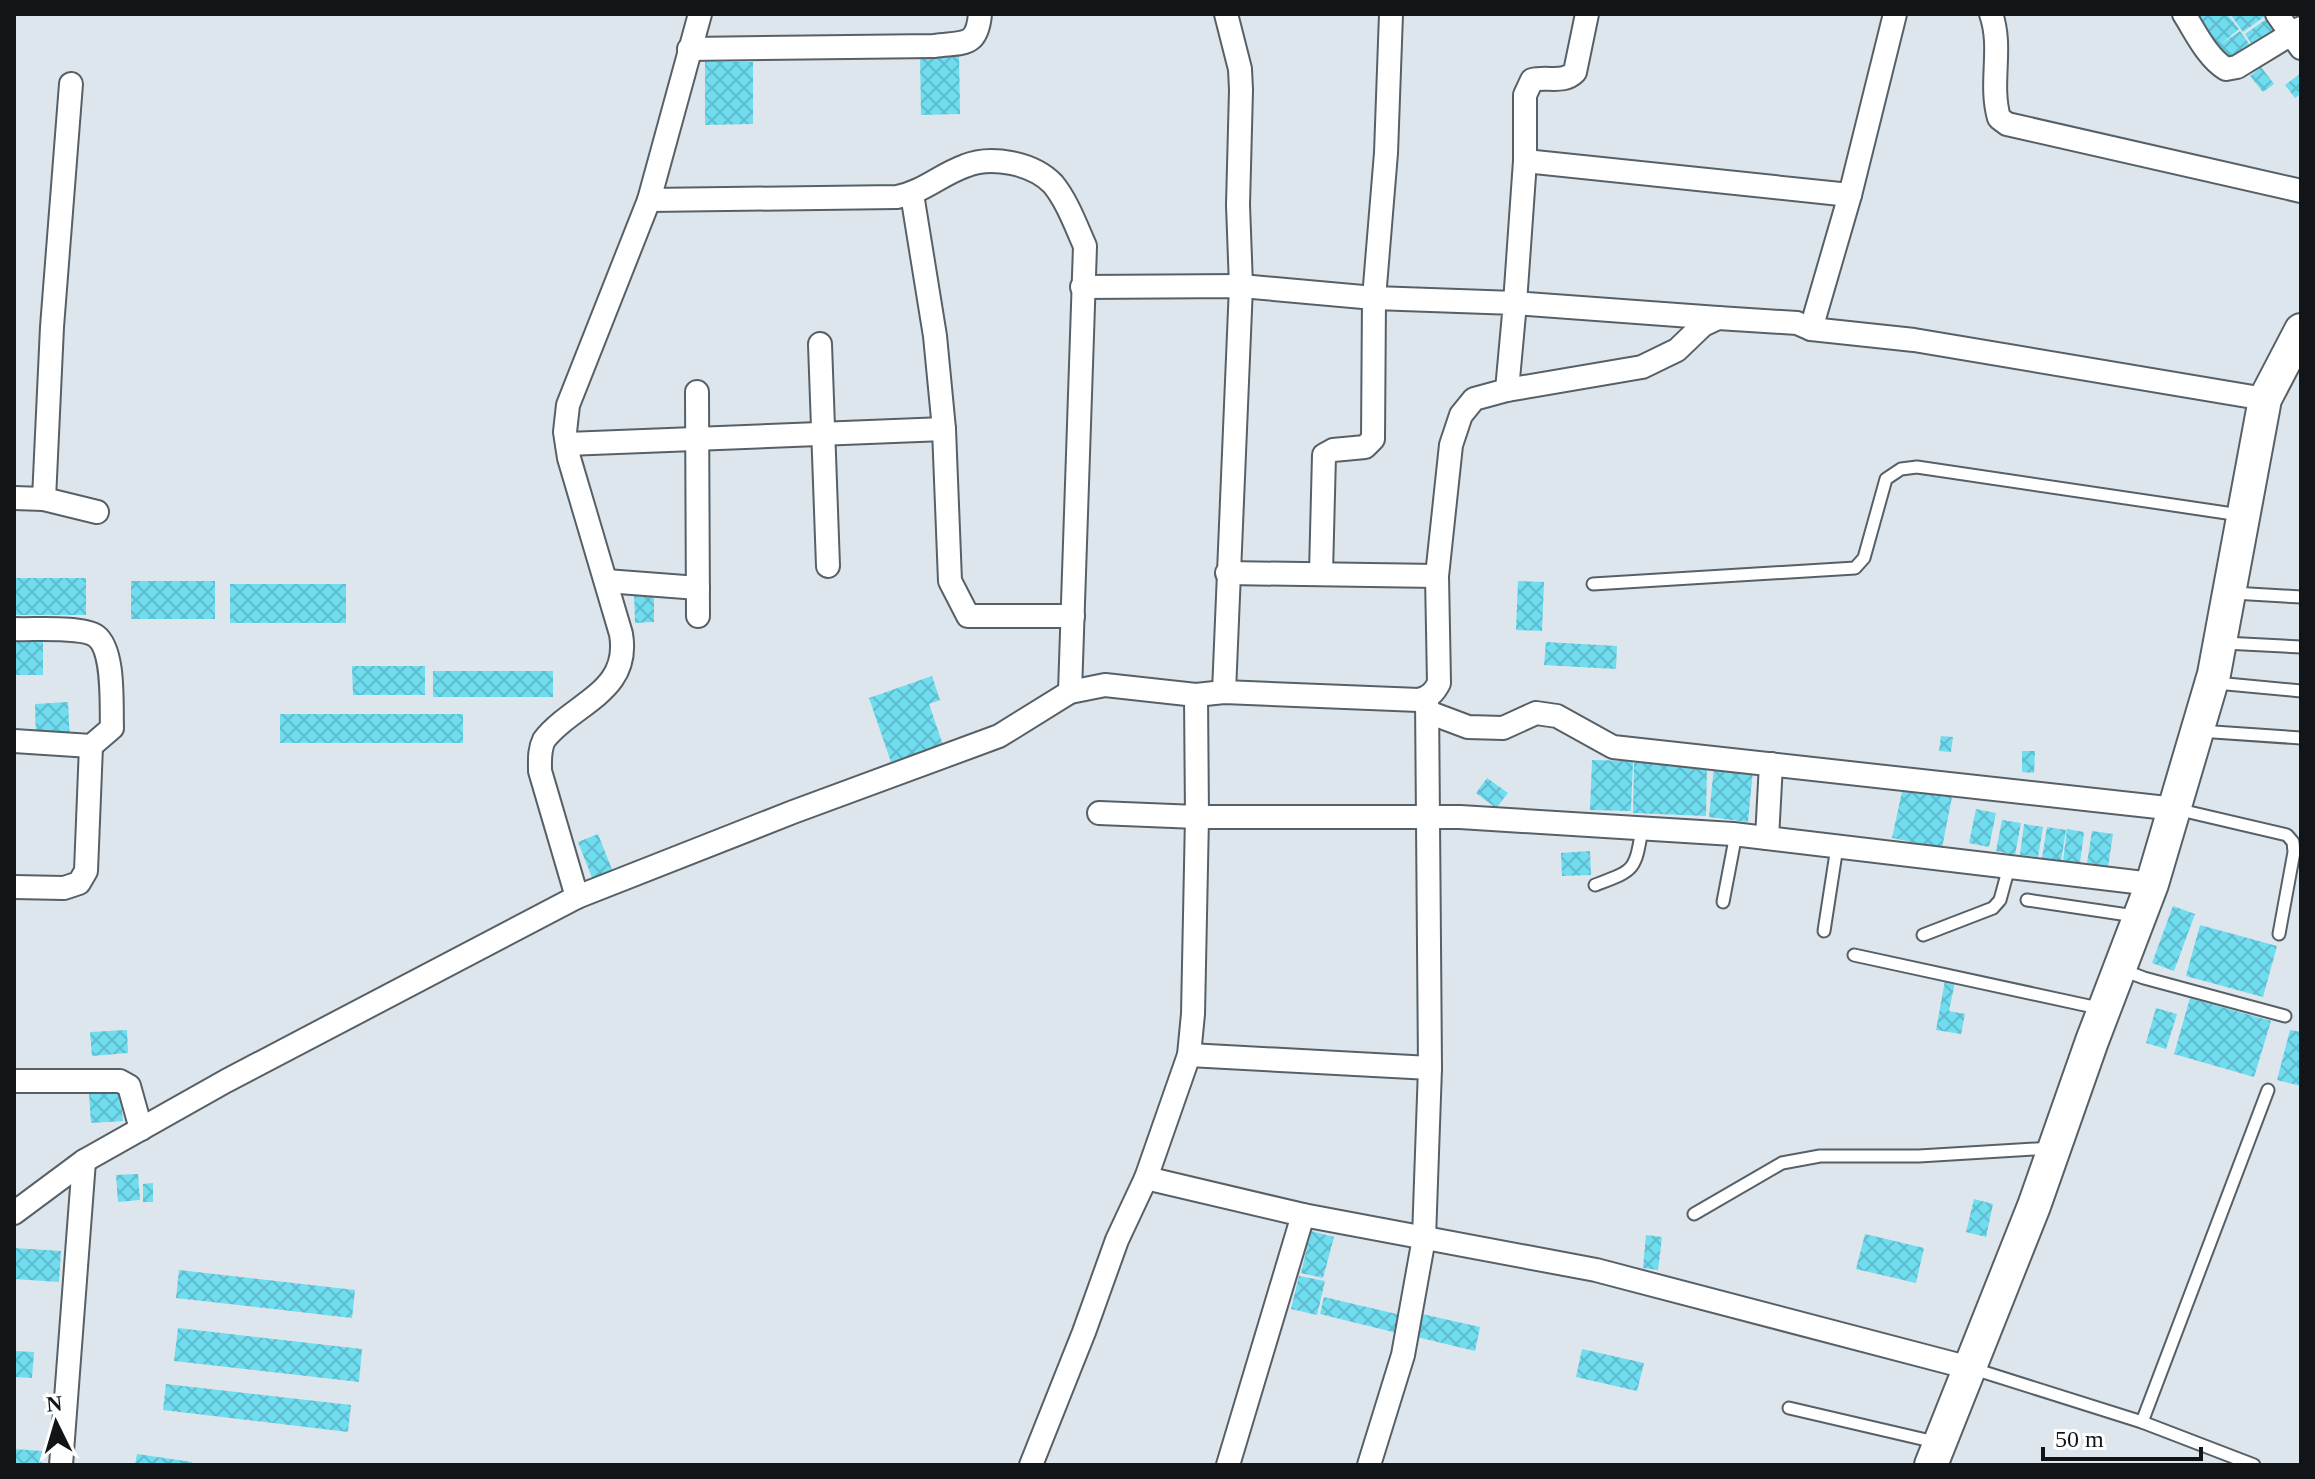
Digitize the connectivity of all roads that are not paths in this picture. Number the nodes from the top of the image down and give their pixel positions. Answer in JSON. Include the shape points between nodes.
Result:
{"nodes":[{"id":1,"x":700,"y":14,"type":"edge"},
{"id":2,"x":980,"y":14,"type":"edge"},
{"id":3,"x":1226,"y":14,"type":"edge"},
{"id":4,"x":1391,"y":14,"type":"edge"},
{"id":5,"x":1587,"y":14,"type":"edge"},
{"id":6,"x":1895,"y":14,"type":"edge"},
{"id":7,"x":1991,"y":14,"type":"edge"},
{"id":8,"x":2184,"y":14,"type":"edge"},
{"id":9,"x":2277,"y":14,"type":"edge"},
{"id":10,"x":2298,"y":36,"type":"edge"},
{"id":11,"x":689,"y":49,"type":"junction"},
{"id":12,"x":71,"y":84,"type":"dead end"},
{"id":13,"x":1525,"y":161,"type":"junction"},
{"id":14,"x":2301,"y":191,"type":"edge"},
{"id":15,"x":912,"y":194,"type":"junction"},
{"id":16,"x":1850,"y":195,"type":"junction"},
{"id":17,"x":649,"y":200,"type":"junction"},
{"id":18,"x":1241,"y":286,"type":"junction"},
{"id":19,"x":1082,"y":287,"type":"junction"},
{"id":20,"x":1374,"y":298,"type":"junction"},
{"id":21,"x":1515,"y":303,"type":"junction"},
{"id":22,"x":1718,"y":318,"type":"junction"},
{"id":23,"x":1811,"y":329,"type":"junction"},
{"id":24,"x":2301,"y":330,"type":"edge"},
{"id":25,"x":820,"y":344,"type":"dead end"},
{"id":26,"x":1507,"y":390,"type":"junction"},
{"id":27,"x":697,"y":392,"type":"dead end"},
{"id":28,"x":2265,"y":399,"type":"junction"},
{"id":29,"x":944,"y":429,"type":"junction"},
{"id":30,"x":824,"y":434,"type":"junction"},
{"id":31,"x":697,"y":439,"type":"junction"},
{"id":32,"x":567,"y":444,"type":"junction"},
{"id":33,"x":14,"y":498,"type":"edge"},
{"id":34,"x":44,"y":499,"type":"junction"},
{"id":35,"x":97,"y":512,"type":"dead end"},
{"id":36,"x":2242,"y":515,"type":"junction"},
{"id":37,"x":828,"y":566,"type":"dead end"},
{"id":38,"x":1227,"y":573,"type":"junction"},
{"id":39,"x":1321,"y":573,"type":"junction"},
{"id":40,"x":1437,"y":576,"type":"junction"},
{"id":41,"x":606,"y":581,"type":"junction"},
{"id":42,"x":1593,"y":584,"type":"dead end"},
{"id":43,"x":698,"y":588,"type":"junction"},
{"id":44,"x":2229,"y":592,"type":"junction"},
{"id":45,"x":2301,"y":597,"type":"edge"},
{"id":46,"x":698,"y":616,"type":"dead end"},
{"id":47,"x":1073,"y":616,"type":"junction"},
{"id":48,"x":14,"y":629,"type":"edge"},
{"id":49,"x":2220,"y":642,"type":"junction"},
{"id":50,"x":2301,"y":647,"type":"edge"},
{"id":51,"x":2212,"y":682,"type":"junction"},
{"id":52,"x":2301,"y":691,"type":"edge"},
{"id":53,"x":1070,"y":692,"type":"junction"},
{"id":54,"x":1224,"y":692,"type":"junction"},
{"id":55,"x":1196,"y":695,"type":"junction"},
{"id":56,"x":1427,"y":705,"type":"junction"},
{"id":57,"x":2198,"y":730,"type":"junction"},
{"id":58,"x":2301,"y":738,"type":"edge"},
{"id":59,"x":14,"y":741,"type":"edge"},
{"id":60,"x":91,"y":746,"type":"junction"},
{"id":61,"x":1771,"y":764,"type":"junction"},
{"id":62,"x":2176,"y":809,"type":"junction"},
{"id":63,"x":1099,"y":813,"type":"dead end"},
{"id":64,"x":1197,"y":817,"type":"junction"},
{"id":65,"x":1428,"y":817,"type":"junction"},
{"id":66,"x":1642,"y":829,"type":"junction"},
{"id":67,"x":1736,"y":834,"type":"junction"},
{"id":68,"x":1767,"y":838,"type":"junction"},
{"id":69,"x":1837,"y":847,"type":"junction"},
{"id":70,"x":2009,"y":867,"type":"junction"},
{"id":71,"x":2152,"y":884,"type":"junction"},
{"id":72,"x":1595,"y":885,"type":"dead end"},
{"id":73,"x":14,"y":887,"type":"edge"},
{"id":74,"x":577,"y":897,"type":"junction"},
{"id":75,"x":2027,"y":900,"type":"dead end"},
{"id":76,"x":1723,"y":902,"type":"dead end"},
{"id":77,"x":2140,"y":917,"type":"junction"},
{"id":78,"x":1824,"y":931,"type":"dead end"},
{"id":79,"x":2279,"y":934,"type":"dead end"},
{"id":80,"x":1923,"y":935,"type":"dead end"},
{"id":81,"x":1854,"y":955,"type":"dead end"},
{"id":82,"x":2120,"y":969,"type":"junction"},
{"id":83,"x":2104,"y":1009,"type":"junction"},
{"id":84,"x":2285,"y":1016,"type":"dead end"},
{"id":85,"x":1189,"y":1055,"type":"junction"},
{"id":86,"x":1430,"y":1068,"type":"junction"},
{"id":87,"x":14,"y":1081,"type":"edge"},
{"id":88,"x":2268,"y":1090,"type":"dead end"},
{"id":89,"x":141,"y":1129,"type":"junction"},
{"id":90,"x":2054,"y":1148,"type":"junction"},
{"id":91,"x":84,"y":1161,"type":"junction"},
{"id":92,"x":1146,"y":1178,"type":"junction"},
{"id":93,"x":14,"y":1213,"type":"edge"},
{"id":94,"x":1694,"y":1214,"type":"dead end"},
{"id":95,"x":1303,"y":1215,"type":"junction"},
{"id":96,"x":1424,"y":1238,"type":"junction"},
{"id":97,"x":1970,"y":1368,"type":"junction"},
{"id":98,"x":1789,"y":1408,"type":"dead end"},
{"id":99,"x":2142,"y":1422,"type":"junction"},
{"id":100,"x":1935,"y":1454,"type":"edge"},
{"id":101,"x":61,"y":1465,"type":"edge"},
{"id":102,"x":1031,"y":1465,"type":"edge"},
{"id":103,"x":1228,"y":1465,"type":"edge"},
{"id":104,"x":1369,"y":1465,"type":"edge"},
{"id":105,"x":2254,"y":1465,"type":"edge"}],
"edges":[{"from":1,"to":11,"type":"street"},
{"from":2,"to":11,"type":"street","via":[[973,38],[934,46]]},
{"from":3,"to":18,"type":"street","via":[[1240,69]]},
{"from":4,"to":20,"type":"street"},
{"from":5,"to":13,"type":"street","via":[[1575,72],[1562,80],[1532,80],[1528,86]]},
{"from":6,"to":16,"type":"street"},
{"from":7,"to":14,"type":"street","via":[[1997,44],[1994,101],[1999,118],[2007,124]]},
{"from":8,"to":10,"type":"street","via":[[2226,69]]},
{"from":9,"to":10,"type":"street"},
{"from":11,"to":17,"type":"street"},
{"from":12,"to":34,"type":"street"},
{"from":13,"to":16,"type":"street"},
{"from":13,"to":21,"type":"street"},
{"from":15,"to":17,"type":"street"},
{"from":15,"to":19,"type":"street","via":[[968,164],[1009,163],[1034,171],[1052,184],[1085,246]]},
{"from":15,"to":29,"type":"street"},
{"from":16,"to":23,"type":"street"},
{"from":17,"to":32,"type":"street","via":[[568,405]]},
{"from":18,"to":19,"type":"street"},
{"from":18,"to":20,"type":"street"},
{"from":18,"to":38,"type":"street"},
{"from":19,"to":47,"type":"street"},
{"from":20,"to":21,"type":"street"},
{"from":20,"to":39,"type":"street","via":[[1373,439],[1365,447],[1324,455]]},
{"from":21,"to":22,"type":"street"},
{"from":21,"to":26,"type":"street"},
{"from":22,"to":23,"type":"street","via":[[1797,323]]},
{"from":22,"to":26,"type":"street","via":[[1677,350],[1642,367]]},
{"from":23,"to":28,"type":"street","via":[[1914,340]]},
{"from":24,"to":28,"type":"street"},
{"from":25,"to":30,"type":"street"},
{"from":26,"to":40,"type":"street","via":[[1474,399],[1461,415],[1451,445]]},
{"from":27,"to":31,"type":"street"},
{"from":28,"to":36,"type":"street"},
{"from":29,"to":30,"type":"street"},
{"from":29,"to":47,"type":"street","via":[[950,581],[968,616]]},
{"from":30,"to":31,"type":"street"},
{"from":30,"to":37,"type":"street"},
{"from":31,"to":32,"type":"street"},
{"from":31,"to":43,"type":"street"},
{"from":32,"to":41,"type":"street"},
{"from":33,"to":34,"type":"street"},
{"from":34,"to":35,"type":"street"},
{"from":36,"to":42,"type":"lane","via":[[1917,467],[1886,479],[1864,558],[1855,568]]},
{"from":36,"to":44,"type":"street"},
{"from":38,"to":39,"type":"street"},
{"from":38,"to":54,"type":"street"},
{"from":39,"to":40,"type":"street"},
{"from":40,"to":56,"type":"street","via":[[1439,683]]},
{"from":41,"to":43,"type":"street"},
{"from":41,"to":74,"type":"street","via":[[621,634],[622,663],[614,679],[551,731],[540,754],[540,771]]},
{"from":43,"to":46,"type":"street"},
{"from":44,"to":45,"type":"lane"},
{"from":44,"to":49,"type":"street"},
{"from":47,"to":53,"type":"street"},
{"from":48,"to":60,"type":"street","via":[[97,636],[110,671],[112,728]]},
{"from":49,"to":50,"type":"lane"},
{"from":49,"to":51,"type":"street"},
{"from":51,"to":52,"type":"lane"},
{"from":51,"to":57,"type":"street"},
{"from":53,"to":55,"type":"street","via":[[1105,685]]},
{"from":53,"to":74,"type":"street","via":[[999,736]]},
{"from":54,"to":55,"type":"street"},
{"from":54,"to":56,"type":"street","via":[[1419,700]]},
{"from":55,"to":64,"type":"street"},
{"from":56,"to":61,"type":"street","via":[[1468,727],[1503,728],[1536,713],[1557,716],[1613,747]]},
{"from":56,"to":65,"type":"street"},
{"from":57,"to":58,"type":"lane"},
{"from":57,"to":62,"type":"street"},
{"from":59,"to":60,"type":"street"},
{"from":60,"to":73,"type":"street","via":[[86,871],[79,883],[64,888]]},
{"from":61,"to":62,"type":"street"},
{"from":61,"to":68,"type":"street"},
{"from":62,"to":71,"type":"street"},
{"from":62,"to":79,"type":"lane","via":[[2287,835],[2293,842]]},
{"from":63,"to":64,"type":"street"},
{"from":64,"to":65,"type":"street"},
{"from":64,"to":85,"type":"street"},
{"from":65,"to":66,"type":"street"},
{"from":65,"to":86,"type":"street"},
{"from":66,"to":67,"type":"street"},
{"from":66,"to":72,"type":"lane","via":[[1635,864],[1625,874]]},
{"from":67,"to":68,"type":"street"},
{"from":67,"to":76,"type":"lane"},
{"from":68,"to":69,"type":"street"},
{"from":69,"to":70,"type":"street"},
{"from":69,"to":78,"type":"lane"},
{"from":70,"to":71,"type":"street"},
{"from":70,"to":80,"type":"lane","via":[[1993,908]]},
{"from":71,"to":77,"type":"street"},
{"from":74,"to":89,"type":"street"},
{"from":75,"to":77,"type":"lane"},
{"from":77,"to":82,"type":"street"},
{"from":81,"to":83,"type":"lane"},
{"from":82,"to":83,"type":"street"},
{"from":82,"to":84,"type":"lane"},
{"from":83,"to":90,"type":"street"},
{"from":85,"to":86,"type":"street"},
{"from":85,"to":92,"type":"street"},
{"from":86,"to":96,"type":"street"},
{"from":87,"to":89,"type":"street","via":[[120,1081],[129,1086]]},
{"from":88,"to":99,"type":"lane"},
{"from":89,"to":91,"type":"street"},
{"from":90,"to":94,"type":"lane","via":[[1820,1156],[1782,1163]]},
{"from":90,"to":97,"type":"street"},
{"from":91,"to":93,"type":"street"},
{"from":91,"to":101,"type":"street"},
{"from":92,"to":95,"type":"street"},
{"from":92,"to":102,"type":"street"},
{"from":95,"to":96,"type":"street"},
{"from":95,"to":103,"type":"street"},
{"from":96,"to":97,"type":"street","via":[[1596,1270]]},
{"from":96,"to":104,"type":"street","via":[[1403,1355]]},
{"from":97,"to":99,"type":"lane"},
{"from":97,"to":100,"type":"street"},
{"from":98,"to":100,"type":"lane"},
{"from":99,"to":105,"type":"lane"}]}
